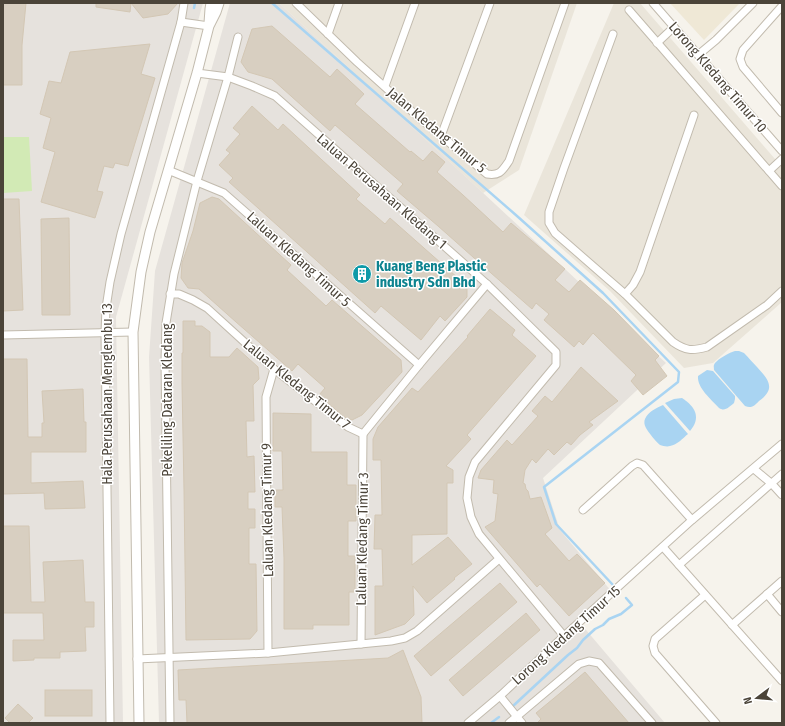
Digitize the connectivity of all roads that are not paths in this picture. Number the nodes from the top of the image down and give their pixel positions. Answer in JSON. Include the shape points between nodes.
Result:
{"nodes":[{"id":1,"x":184,"y":3,"type":"edge"},
{"id":2,"x":211,"y":3,"type":"edge"},
{"id":3,"x":219,"y":3,"type":"edge"},
{"id":4,"x":296,"y":3,"type":"edge"},
{"id":5,"x":339,"y":3,"type":"edge"},
{"id":6,"x":415,"y":3,"type":"edge"},
{"id":7,"x":490,"y":3,"type":"edge"},
{"id":8,"x":565,"y":3,"type":"edge"},
{"id":9,"x":653,"y":3,"type":"edge"},
{"id":10,"x":753,"y":3,"type":"edge"},
{"id":11,"x":782,"y":6,"type":"edge"},
{"id":12,"x":629,"y":10,"type":"dead end"},
{"id":13,"x":181,"y":22,"type":"junction"},
{"id":14,"x":209,"y":26,"type":"junction"},
{"id":15,"x":674,"y":27,"type":"junction"},
{"id":16,"x":328,"y":34,"type":"junction"},
{"id":17,"x":613,"y":34,"type":"dead end"},
{"id":18,"x":238,"y":37,"type":"dead end"},
{"id":19,"x":657,"y":43,"type":"junction"},
{"id":20,"x":698,"y":55,"type":"junction"},
{"id":21,"x":197,"y":72,"type":"junction"},
{"id":22,"x":228,"y":77,"type":"junction"},
{"id":23,"x":385,"y":86,"type":"junction"},
{"id":24,"x":782,"y":113,"type":"edge"},
{"id":25,"x":694,"y":115,"type":"dead end"},
{"id":26,"x":441,"y":136,"type":"junction"},
{"id":27,"x":782,"y":151,"type":"edge"},
{"id":28,"x":782,"y":159,"type":"edge"},
{"id":29,"x":168,"y":170,"type":"junction"},
{"id":30,"x":769,"y":171,"type":"junction"},
{"id":31,"x":197,"y":181,"type":"junction"},
{"id":32,"x":782,"y":186,"type":"edge"},
{"id":33,"x":488,"y":284,"type":"junction"},
{"id":34,"x":782,"y":291,"type":"edge"},
{"id":35,"x":170,"y":294,"type":"junction"},
{"id":36,"x":625,"y":294,"type":"junction"},
{"id":37,"x":133,"y":332,"type":"junction"},
{"id":38,"x":105,"y":333,"type":"junction"},
{"id":39,"x":3,"y":335,"type":"edge"},
{"id":40,"x":419,"y":365,"type":"junction"},
{"id":41,"x":274,"y":369,"type":"junction"},
{"id":42,"x":364,"y":434,"type":"junction"},
{"id":43,"x":782,"y":444,"type":"edge"},
{"id":44,"x":754,"y":469,"type":"junction"},
{"id":45,"x":782,"y":474,"type":"edge"},
{"id":46,"x":772,"y":484,"type":"junction"},
{"id":47,"x":782,"y":495,"type":"edge"},
{"id":48,"x":583,"y":510,"type":"dead end"},
{"id":49,"x":692,"y":520,"type":"junction"},
{"id":50,"x":663,"y":547,"type":"junction"},
{"id":51,"x":499,"y":559,"type":"junction"},
{"id":52,"x":679,"y":565,"type":"junction"},
{"id":53,"x":782,"y":581,"type":"edge"},
{"id":54,"x":766,"y":594,"type":"junction"},
{"id":55,"x":705,"y":595,"type":"junction"},
{"id":56,"x":782,"y":612,"type":"edge"},
{"id":57,"x":732,"y":625,"type":"junction"},
{"id":58,"x":564,"y":636,"type":"junction"},
{"id":59,"x":362,"y":644,"type":"junction"},
{"id":60,"x":268,"y":652,"type":"junction"},
{"id":61,"x":169,"y":658,"type":"junction"},
{"id":62,"x":137,"y":659,"type":"junction"},
{"id":63,"x":782,"y":681,"type":"edge"},
{"id":64,"x":500,"y":696,"type":"junction"},
{"id":65,"x":516,"y":717,"type":"junction"},
{"id":66,"x":110,"y":723,"type":"edge"},
{"id":67,"x":139,"y":723,"type":"edge"},
{"id":68,"x":170,"y":723,"type":"edge"},
{"id":69,"x":468,"y":723,"type":"edge"},
{"id":70,"x":509,"y":723,"type":"edge"},
{"id":71,"x":522,"y":723,"type":"edge"},
{"id":72,"x":652,"y":723,"type":"edge"},
{"id":73,"x":716,"y":723,"type":"edge"}],
"edges":[{"from":1,"to":13,"type":"street","name":"Hala Perusahaan Menglembu 13"},
{"from":2,"to":14,"type":"street","name":"Hala Perusahaan Menglembu 13"},
{"from":3,"to":14,"type":"street","name":"Hala Perusahaan Menglembu 13"},
{"from":4,"to":16,"type":"street","name":"Jalan Kledang Timur 5"},
{"from":5,"to":16,"type":"street"},
{"from":6,"to":23,"type":"street"},
{"from":7,"to":26,"type":"street"},
{"from":8,"to":26,"type":"street","name":"Jalan Kledang Timur 5","via":[[509,161],[502,171],[495,175],[487,174]]},
{"from":9,"to":15,"type":"street","name":"Lorong Kledang Timur 10"},
{"from":10,"to":20,"type":"street"},
{"from":11,"to":24,"type":"street","via":[[743,50],[740,59],[743,67]]},
{"from":12,"to":19,"type":"street"},
{"from":13,"to":14,"type":"street"},
{"from":13,"to":38,"type":"street","name":"Hala Perusahaan Menglembu 13","via":[[121,234],[110,282]]},
{"from":14,"to":21,"type":"street","name":"Hala Perusahaan Menglembu 13"},
{"from":15,"to":19,"type":"street"},
{"from":15,"to":20,"type":"street","name":"Lorong Kledang Timur 10"},
{"from":16,"to":23,"type":"street","name":"Jalan Kledang Timur 5"},
{"from":17,"to":36,"type":"street","via":[[549,212],[549,223],[555,234]]},
{"from":18,"to":22,"type":"street","name":"Pekeliling Dataran Kledang"},
{"from":19,"to":30,"type":"street"},
{"from":20,"to":27,"type":"street","name":"Lorong Kledang Timur 10"},
{"from":21,"to":22,"type":"street","name":"Laluan Perusahaan Kledang 1"},
{"from":21,"to":29,"type":"street","name":"Hala Perusahaan Menglembu 13"},
{"from":22,"to":31,"type":"street","name":"Pekeliling Dataran Kledang"},
{"from":22,"to":33,"type":"street","name":"Laluan Perusahaan Kledang 1","via":[[275,96]]},
{"from":23,"to":26,"type":"street","name":"Jalan Kledang Timur 5"},
{"from":25,"to":36,"type":"street","via":[[640,272]]},
{"from":28,"to":30,"type":"street"},
{"from":29,"to":31,"type":"street","name":"Laluan Kledang Timur 5"},
{"from":29,"to":37,"type":"street","name":"Hala Perusahaan Menglembu 13","via":[[141,272]]},
{"from":30,"to":32,"type":"street"},
{"from":31,"to":35,"type":"street","name":"Pekeliling Dataran Kledang"},
{"from":31,"to":40,"type":"street","name":"Laluan Kledang Timur 5","via":[[224,192]]},
{"from":33,"to":40,"type":"street","name":"Laluan Kledang Timur 7"},
{"from":33,"to":51,"type":"street","name":"Laluan Perusahaan Kledang 1","via":[[556,352],[556,365],[475,462],[469,477],[467,498],[471,517],[479,534]]},
{"from":34,"to":36,"type":"street","via":[[767,305],[707,347],[689,350],[673,342]]},
{"from":35,"to":41,"type":"street","name":"Laluan Kledang Timur 7","via":[[179,294],[207,308]]},
{"from":35,"to":61,"type":"street","name":"Pekeliling Dataran Kledang","via":[[165,341]]},
{"from":37,"to":38,"type":"street"},
{"from":37,"to":62,"type":"street","name":"Hala Perusahaan Menglembu 13"},
{"from":38,"to":39,"type":"street"},
{"from":38,"to":66,"type":"street","name":"Hala Perusahaan Menglembu 13"},
{"from":40,"to":42,"type":"street","name":"Laluan Kledang Timur 7"},
{"from":41,"to":42,"type":"street","name":"Laluan Kledang Timur 7","via":[[348,428]]},
{"from":41,"to":60,"type":"street","name":"Laluan Kledang Timur 9","via":[[266,397]]},
{"from":42,"to":59,"type":"street","name":"Laluan Kledang Timur 3"},
{"from":43,"to":44,"type":"street","name":"Lorong Kledang Timur 15"},
{"from":44,"to":46,"type":"street"},
{"from":44,"to":49,"type":"street","name":"Lorong Kledang Timur 15"},
{"from":45,"to":46,"type":"street"},
{"from":46,"to":47,"type":"street"},
{"from":46,"to":52,"type":"street"},
{"from":48,"to":49,"type":"street","via":[[637,464],[643,465]]},
{"from":49,"to":50,"type":"street","name":"Lorong Kledang Timur 15"},
{"from":50,"to":52,"type":"street"},
{"from":50,"to":58,"type":"street","name":"Lorong Kledang Timur 15"},
{"from":51,"to":58,"type":"street","name":"Laluan Perusahaan Kledang 1"},
{"from":51,"to":59,"type":"street","via":[[417,631],[405,638]]},
{"from":52,"to":55,"type":"street"},
{"from":53,"to":54,"type":"street"},
{"from":54,"to":56,"type":"street"},
{"from":54,"to":57,"type":"street"},
{"from":55,"to":57,"type":"street"},
{"from":55,"to":73,"type":"street","via":[[655,639],[653,646],[655,653]]},
{"from":57,"to":63,"type":"street"},
{"from":58,"to":64,"type":"street","name":"Lorong Kledang Timur 15"},
{"from":59,"to":60,"type":"street"},
{"from":60,"to":61,"type":"street"},
{"from":61,"to":62,"type":"street"},
{"from":61,"to":68,"type":"street","name":"Pekeliling Dataran Kledang"},
{"from":62,"to":67,"type":"street","name":"Hala Perusahaan Menglembu 13"},
{"from":64,"to":65,"type":"street"},
{"from":64,"to":69,"type":"street","name":"Lorong Kledang Timur 15"},
{"from":65,"to":70,"type":"street"},
{"from":65,"to":71,"type":"street"},
{"from":65,"to":72,"type":"street","via":[[579,664],[589,661],[599,663]]}]}
